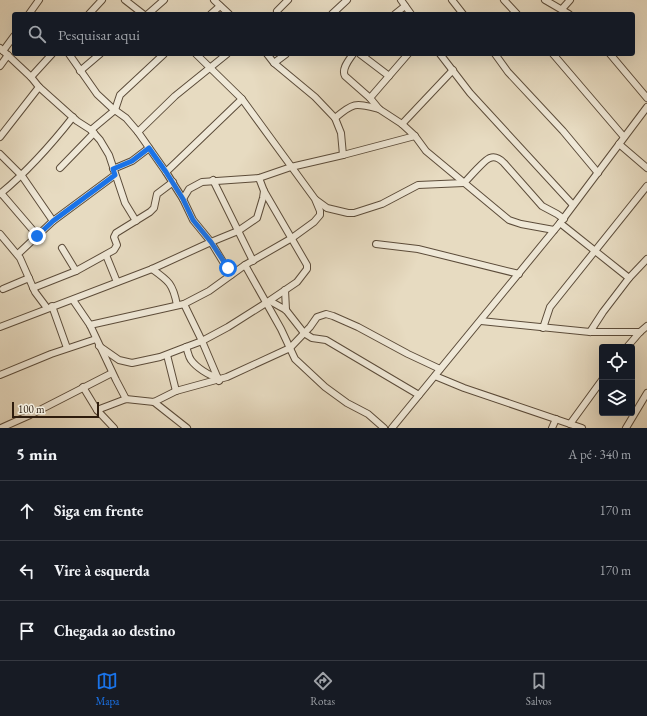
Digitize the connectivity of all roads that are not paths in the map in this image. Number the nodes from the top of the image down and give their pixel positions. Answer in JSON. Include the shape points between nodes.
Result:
{"nodes":[{"id":1,"x":39,"y":0,"type":"edge"},
{"id":2,"x":102,"y":0,"type":"edge"},
{"id":3,"x":124,"y":0,"type":"edge"},
{"id":4,"x":164,"y":0,"type":"edge"},
{"id":5,"x":214,"y":0,"type":"edge"},
{"id":6,"x":288,"y":0,"type":"edge"},
{"id":7,"x":347,"y":0,"type":"edge"},
{"id":8,"x":401,"y":0,"type":"edge"},
{"id":9,"x":462,"y":0,"type":"edge"},
{"id":10,"x":504,"y":0,"type":"edge"},
{"id":11,"x":545,"y":0,"type":"edge"},
{"id":12,"x":570,"y":0,"type":"edge"},
{"id":13,"x":454,"y":2,"type":"edge"},
{"id":14,"x":220,"y":6,"type":"junction"},
{"id":15,"x":405,"y":6,"type":"junction"},
{"id":16,"x":562,"y":9,"type":"junction"},
{"id":17,"x":277,"y":11,"type":"dead end"},
{"id":18,"x":31,"y":12,"type":"edge"},
{"id":19,"x":91,"y":12,"type":"edge"},
{"id":20,"x":140,"y":12,"type":"edge"},
{"id":21,"x":150,"y":12,"type":"edge"},
{"id":22,"x":213,"y":12,"type":"edge"},
{"id":23,"x":227,"y":12,"type":"edge"},
{"id":24,"x":334,"y":12,"type":"edge"},
{"id":25,"x":398,"y":12,"type":"edge"},
{"id":26,"x":410,"y":12,"type":"edge"},
{"id":27,"x":461,"y":12,"type":"edge"},
{"id":28,"x":515,"y":12,"type":"edge"},
{"id":29,"x":566,"y":12,"type":"edge"},
{"id":30,"x":12,"y":39,"type":"edge"},
{"id":31,"x":4,"y":52,"type":"edge"},
{"id":32,"x":50,"y":56,"type":"edge"},
{"id":33,"x":70,"y":56,"type":"edge"},
{"id":34,"x":98,"y":56,"type":"edge"},
{"id":35,"x":162,"y":56,"type":"edge"},
{"id":36,"x":198,"y":56,"type":"edge"},
{"id":37,"x":225,"y":56,"type":"edge"},
{"id":38,"x":269,"y":56,"type":"edge"},
{"id":39,"x":283,"y":56,"type":"edge"},
{"id":40,"x":352,"y":56,"type":"edge"},
{"id":41,"x":363,"y":56,"type":"edge"},
{"id":42,"x":406,"y":56,"type":"edge"},
{"id":43,"x":442,"y":56,"type":"edge"},
{"id":44,"x":496,"y":56,"type":"edge"},
{"id":45,"x":555,"y":56,"type":"edge"},
{"id":46,"x":612,"y":56,"type":"edge"},
{"id":47,"x":274,"y":63,"type":"junction"},
{"id":48,"x":0,"y":66,"type":"edge"},
{"id":49,"x":211,"y":67,"type":"junction"},
{"id":50,"x":453,"y":70,"type":"junction"},
{"id":51,"x":80,"y":71,"type":"junction"},
{"id":52,"x":31,"y":76,"type":"junction"},
{"id":53,"x":388,"y":76,"type":"junction"},
{"id":54,"x":39,"y":87,"type":"junction"},
{"id":55,"x":370,"y":98,"type":"junction"},
{"id":56,"x":647,"y":98,"type":"edge"},
{"id":57,"x":242,"y":99,"type":"junction"},
{"id":58,"x":647,"y":107,"type":"edge"},
{"id":59,"x":378,"y":109,"type":"junction"},
{"id":60,"x":115,"y":110,"type":"junction"},
{"id":61,"x":73,"y":117,"type":"junction"},
{"id":62,"x":335,"y":118,"type":"junction"},
{"id":63,"x":402,"y":124,"type":"junction"},
{"id":64,"x":92,"y":131,"type":"junction"},
{"id":65,"x":138,"y":132,"type":"junction"},
{"id":66,"x":415,"y":136,"type":"junction"},
{"id":67,"x":624,"y":137,"type":"junction"},
{"id":68,"x":0,"y":138,"type":"edge"},
{"id":69,"x":619,"y":144,"type":"junction"},
{"id":70,"x":149,"y":148,"type":"junction"},
{"id":71,"x":0,"y":154,"type":"edge"},
{"id":72,"x":343,"y":155,"type":"junction"},
{"id":73,"x":291,"y":167,"type":"junction"},
{"id":74,"x":60,"y":168,"type":"dead end"},
{"id":75,"x":647,"y":168,"type":"edge"},
{"id":76,"x":114,"y":172,"type":"junction"},
{"id":77,"x":166,"y":172,"type":"junction"},
{"id":78,"x":598,"y":173,"type":"junction"},
{"id":79,"x":22,"y":176,"type":"junction"},
{"id":80,"x":259,"y":178,"type":"junction"},
{"id":81,"x":213,"y":180,"type":"junction"},
{"id":82,"x":173,"y":182,"type":"junction"},
{"id":83,"x":464,"y":183,"type":"junction"},
{"id":84,"x":647,"y":186,"type":"edge"},
{"id":85,"x":177,"y":189,"type":"junction"},
{"id":86,"x":189,"y":189,"type":"junction"},
{"id":87,"x":264,"y":191,"type":"junction"},
{"id":88,"x":1,"y":193,"type":"edge"},
{"id":89,"x":183,"y":199,"type":"junction"},
{"id":90,"x":315,"y":199,"type":"junction"},
{"id":91,"x":574,"y":205,"type":"junction"},
{"id":92,"x":53,"y":221,"type":"junction"},
{"id":93,"x":136,"y":221,"type":"junction"},
{"id":94,"x":562,"y":221,"type":"junction"},
{"id":95,"x":554,"y":230,"type":"junction"},
{"id":96,"x":238,"y":231,"type":"junction"},
{"id":97,"x":0,"y":234,"type":"edge"},
{"id":98,"x":37,"y":236,"type":"junction"},
{"id":99,"x":292,"y":238,"type":"junction"},
{"id":100,"x":6,"y":241,"type":"junction"},
{"id":101,"x":211,"y":242,"type":"junction"},
{"id":102,"x":376,"y":244,"type":"dead end"},
{"id":103,"x":0,"y":246,"type":"edge"},
{"id":104,"x":62,"y":248,"type":"dead end"},
{"id":105,"x":595,"y":251,"type":"junction"},
{"id":106,"x":18,"y":254,"type":"junction"},
{"id":107,"x":106,"y":255,"type":"junction"},
{"id":108,"x":647,"y":259,"type":"edge"},
{"id":109,"x":253,"y":261,"type":"junction"},
{"id":110,"x":245,"y":266,"type":"junction"},
{"id":111,"x":152,"y":269,"type":"junction"},
{"id":112,"x":76,"y":271,"type":"junction"},
{"id":113,"x":518,"y":274,"type":"junction"},
{"id":114,"x":231,"y":275,"type":"junction"},
{"id":115,"x":29,"y":278,"type":"junction"},
{"id":116,"x":629,"y":278,"type":"junction"},
{"id":117,"x":117,"y":282,"type":"junction"},
{"id":118,"x":33,"y":288,"type":"junction"},
{"id":119,"x":4,"y":289,"type":"dead end"},
{"id":120,"x":285,"y":290,"type":"junction"},
{"id":121,"x":73,"y":300,"type":"junction"},
{"id":122,"x":268,"y":302,"type":"junction"},
{"id":123,"x":180,"y":305,"type":"junction"},
{"id":124,"x":50,"y":307,"type":"junction"},
{"id":125,"x":286,"y":310,"type":"junction"},
{"id":126,"x":481,"y":321,"type":"junction"},
{"id":127,"x":647,"y":326,"type":"edge"},
{"id":128,"x":0,"y":327,"type":"edge"},
{"id":129,"x":91,"y":327,"type":"junction"},
{"id":130,"x":543,"y":328,"type":"junction"},
{"id":131,"x":590,"y":332,"type":"junction"},
{"id":132,"x":640,"y":332,"type":"junction"},
{"id":133,"x":304,"y":333,"type":"junction"},
{"id":134,"x":96,"y":339,"type":"junction"},
{"id":135,"x":202,"y":341,"type":"junction"},
{"id":136,"x":86,"y":342,"type":"junction"},
{"id":137,"x":630,"y":344,"type":"edge"},
{"id":138,"x":99,"y":346,"type":"junction"},
{"id":139,"x":186,"y":347,"type":"junction"},
{"id":140,"x":67,"y":348,"type":"junction"},
{"id":141,"x":290,"y":348,"type":"junction"},
{"id":142,"x":167,"y":354,"type":"junction"},
{"id":143,"x":119,"y":360,"type":"junction"},
{"id":144,"x":109,"y":366,"type":"junction"},
{"id":145,"x":440,"y":369,"type":"junction"},
{"id":146,"x":112,"y":373,"type":"junction"},
{"id":147,"x":0,"y":375,"type":"edge"},
{"id":148,"x":435,"y":376,"type":"junction"},
{"id":149,"x":218,"y":379,"type":"junction"},
{"id":150,"x":599,"y":384,"type":"edge"},
{"id":151,"x":83,"y":388,"type":"junction"},
{"id":152,"x":176,"y":391,"type":"junction"},
{"id":153,"x":647,"y":393,"type":"edge"},
{"id":154,"x":419,"y":395,"type":"junction"},
{"id":155,"x":126,"y":399,"type":"junction"},
{"id":156,"x":154,"y":402,"type":"junction"},
{"id":157,"x":97,"y":410,"type":"junction"},
{"id":158,"x":556,"y":419,"type":"junction"},
{"id":159,"x":570,"y":424,"type":"junction"},
{"id":160,"x":1,"y":428,"type":"edge"},
{"id":161,"x":114,"y":428,"type":"edge"},
{"id":162,"x":187,"y":428,"type":"edge"},
{"id":163,"x":384,"y":428,"type":"edge"},
{"id":164,"x":392,"y":428,"type":"edge"},
{"id":165,"x":552,"y":428,"type":"edge"},
{"id":166,"x":582,"y":428,"type":"edge"},
{"id":167,"x":626,"y":428,"type":"edge"}],
"edges":[{"from":1,"to":18,"type":"street"},
{"from":2,"to":19,"type":"street"},
{"from":3,"to":20,"type":"street"},
{"from":4,"to":21,"type":"street"},
{"from":5,"to":14,"type":"street"},
{"from":6,"to":17,"type":"street"},
{"from":7,"to":24,"type":"street"},
{"from":8,"to":15,"type":"street"},
{"from":9,"to":13,"type":"street"},
{"from":10,"to":28,"type":"street"},
{"from":11,"to":16,"type":"street"},
{"from":12,"to":16,"type":"street"},
{"from":13,"to":27,"type":"street"},
{"from":14,"to":22,"type":"street"},
{"from":14,"to":23,"type":"street"},
{"from":15,"to":25,"type":"street"},
{"from":15,"to":26,"type":"street"},
{"from":16,"to":29,"type":"street"},
{"from":30,"to":31,"type":"street"},
{"from":31,"to":48,"type":"street"},
{"from":31,"to":52,"type":"street"},
{"from":32,"to":52,"type":"street"},
{"from":33,"to":51,"type":"street"},
{"from":34,"to":51,"type":"street"},
{"from":35,"to":60,"type":"street","via":[[120,95]]},
{"from":36,"to":49,"type":"street"},
{"from":37,"to":49,"type":"street"},
{"from":38,"to":47,"type":"street"},
{"from":39,"to":47,"type":"street"},
{"from":40,"to":55,"type":"street","via":[[343,72]]},
{"from":41,"to":53,"type":"street"},
{"from":42,"to":53,"type":"street"},
{"from":43,"to":50,"type":"street"},
{"from":44,"to":78,"type":"street"},
{"from":45,"to":67,"type":"street"},
{"from":46,"to":56,"type":"street"},
{"from":47,"to":62,"type":"street","via":[[315,97]]},
{"from":49,"to":57,"type":"street"},
{"from":49,"to":65,"type":"street","via":[[175,96]]},
{"from":50,"to":63,"type":"street"},
{"from":50,"to":91,"type":"street","via":[[470,93]]},
{"from":51,"to":60,"type":"street","via":[[97,94]]},
{"from":52,"to":54,"type":"street"},
{"from":53,"to":55,"type":"street"},
{"from":54,"to":61,"type":"street"},
{"from":54,"to":68,"type":"street"},
{"from":55,"to":59,"type":"street"},
{"from":57,"to":73,"type":"street"},
{"from":57,"to":77,"type":"street"},
{"from":58,"to":67,"type":"street"},
{"from":59,"to":62,"type":"street","via":[[353,105]]},
{"from":59,"to":63,"type":"street"},
{"from":60,"to":64,"type":"street"},
{"from":60,"to":65,"type":"street"},
{"from":61,"to":64,"type":"street"},
{"from":61,"to":79,"type":"street"},
{"from":62,"to":72,"type":"street","via":[[341,133]]},
{"from":63,"to":66,"type":"street"},
{"from":64,"to":74,"type":"street"},
{"from":64,"to":76,"type":"street","via":[[109,155]]},
{"from":65,"to":70,"type":"street"},
{"from":66,"to":72,"type":"street"},
{"from":66,"to":83,"type":"street","via":[[426,150]]},
{"from":67,"to":69,"type":"street"},
{"from":69,"to":75,"type":"street"},
{"from":69,"to":78,"type":"street"},
{"from":70,"to":76,"type":"street"},
{"from":70,"to":77,"type":"street"},
{"from":71,"to":79,"type":"street"},
{"from":72,"to":73,"type":"street"},
{"from":73,"to":80,"type":"street"},
{"from":73,"to":90,"type":"street"},
{"from":76,"to":92,"type":"street"},
{"from":76,"to":93,"type":"street","via":[[125,203]]},
{"from":77,"to":82,"type":"street"},
{"from":78,"to":91,"type":"street"},
{"from":79,"to":88,"type":"street"},
{"from":79,"to":92,"type":"street"},
{"from":80,"to":81,"type":"street"},
{"from":80,"to":87,"type":"street"},
{"from":81,"to":86,"type":"street"},
{"from":81,"to":96,"type":"street"},
{"from":82,"to":85,"type":"street"},
{"from":82,"to":93,"type":"street","via":[[157,194],[152,211]]},
{"from":83,"to":90,"type":"street","via":[[418,185],[382,204],[354,214],[327,208]]},
{"from":83,"to":94,"type":"street","via":[[488,158],[498,158],[542,206],[557,214]]},
{"from":83,"to":95,"type":"street","via":[[509,220]]},
{"from":84,"to":105,"type":"street"},
{"from":85,"to":86,"type":"street"},
{"from":85,"to":89,"type":"street"},
{"from":86,"to":89,"type":"street"},
{"from":87,"to":96,"type":"street","via":[[257,218]]},
{"from":87,"to":99,"type":"street"},
{"from":88,"to":98,"type":"street"},
{"from":89,"to":101,"type":"street","via":[[193,220]]},
{"from":90,"to":99,"type":"street","via":[[320,215]]},
{"from":91,"to":94,"type":"street"},
{"from":92,"to":98,"type":"street"},
{"from":93,"to":107,"type":"street","via":[[116,232],[116,247]]},
{"from":94,"to":95,"type":"street"},
{"from":94,"to":105,"type":"street"},
{"from":95,"to":113,"type":"street"},
{"from":96,"to":101,"type":"street"},
{"from":96,"to":109,"type":"street"},
{"from":97,"to":100,"type":"street"},
{"from":98,"to":106,"type":"street"},
{"from":99,"to":109,"type":"street"},
{"from":99,"to":120,"type":"street","via":[[305,259],[307,269],[297,282]]},
{"from":100,"to":103,"type":"street"},
{"from":100,"to":106,"type":"street"},
{"from":101,"to":111,"type":"street"},
{"from":101,"to":114,"type":"street"},
{"from":102,"to":113,"type":"street","via":[[418,249]]},
{"from":104,"to":112,"type":"street"},
{"from":105,"to":116,"type":"street"},
{"from":105,"to":130,"type":"street","via":[[550,307]]},
{"from":106,"to":115,"type":"street"},
{"from":107,"to":112,"type":"street"},
{"from":107,"to":117,"type":"street"},
{"from":108,"to":116,"type":"street"},
{"from":109,"to":110,"type":"street"},
{"from":110,"to":114,"type":"street"},
{"from":110,"to":122,"type":"street"},
{"from":111,"to":117,"type":"street"},
{"from":111,"to":123,"type":"street","via":[[169,282]]},
{"from":112,"to":118,"type":"street"},
{"from":113,"to":126,"type":"street"},
{"from":114,"to":123,"type":"street","via":[[208,291]]},
{"from":115,"to":118,"type":"street"},
{"from":115,"to":119,"type":"street"},
{"from":116,"to":131,"type":"street"},
{"from":117,"to":121,"type":"street"},
{"from":118,"to":124,"type":"street","via":[[40,300]]},
{"from":120,"to":122,"type":"street"},
{"from":120,"to":125,"type":"street"},
{"from":121,"to":124,"type":"street"},
{"from":121,"to":129,"type":"street"},
{"from":122,"to":125,"type":"street"},
{"from":122,"to":135,"type":"street"},
{"from":122,"to":141,"type":"street"},
{"from":123,"to":129,"type":"street"},
{"from":123,"to":135,"type":"street"},
{"from":124,"to":128,"type":"street"},
{"from":124,"to":140,"type":"street"},
{"from":125,"to":133,"type":"street"},
{"from":126,"to":130,"type":"street"},
{"from":126,"to":145,"type":"street"},
{"from":127,"to":132,"type":"street"},
{"from":129,"to":134,"type":"street"},
{"from":129,"to":136,"type":"street"},
{"from":130,"to":131,"type":"street"},
{"from":131,"to":132,"type":"street"},
{"from":132,"to":137,"type":"street"},
{"from":133,"to":141,"type":"street"},
{"from":133,"to":145,"type":"street","via":[[317,317],[329,314]]},
{"from":133,"to":154,"type":"street","via":[[312,338],[326,340]]},
{"from":134,"to":136,"type":"street"},
{"from":134,"to":138,"type":"street"},
{"from":135,"to":139,"type":"street"},
{"from":135,"to":149,"type":"street"},
{"from":136,"to":140,"type":"street"},
{"from":138,"to":143,"type":"street"},
{"from":138,"to":144,"type":"street"},
{"from":139,"to":142,"type":"street"},
{"from":139,"to":149,"type":"street","via":[[194,363],[208,375]]},
{"from":140,"to":147,"type":"street"},
{"from":141,"to":149,"type":"street"},
{"from":141,"to":163,"type":"street","via":[[295,359],[325,387],[368,414]]},
{"from":142,"to":143,"type":"street","via":[[132,363]]},
{"from":142,"to":152,"type":"street"},
{"from":143,"to":144,"type":"street"},
{"from":144,"to":146,"type":"street"},
{"from":145,"to":148,"type":"street"},
{"from":146,"to":151,"type":"street"},
{"from":146,"to":155,"type":"street"},
{"from":148,"to":154,"type":"street"},
{"from":148,"to":158,"type":"street"},
{"from":149,"to":152,"type":"street"},
{"from":150,"to":159,"type":"street"},
{"from":151,"to":157,"type":"street"},
{"from":151,"to":160,"type":"street"},
{"from":152,"to":156,"type":"street"},
{"from":153,"to":167,"type":"street"},
{"from":154,"to":164,"type":"street"},
{"from":155,"to":156,"type":"street"},
{"from":155,"to":157,"type":"street"},
{"from":156,"to":162,"type":"street"},
{"from":157,"to":161,"type":"street"},
{"from":158,"to":159,"type":"street"},
{"from":158,"to":165,"type":"street"},
{"from":159,"to":166,"type":"street"}]}
